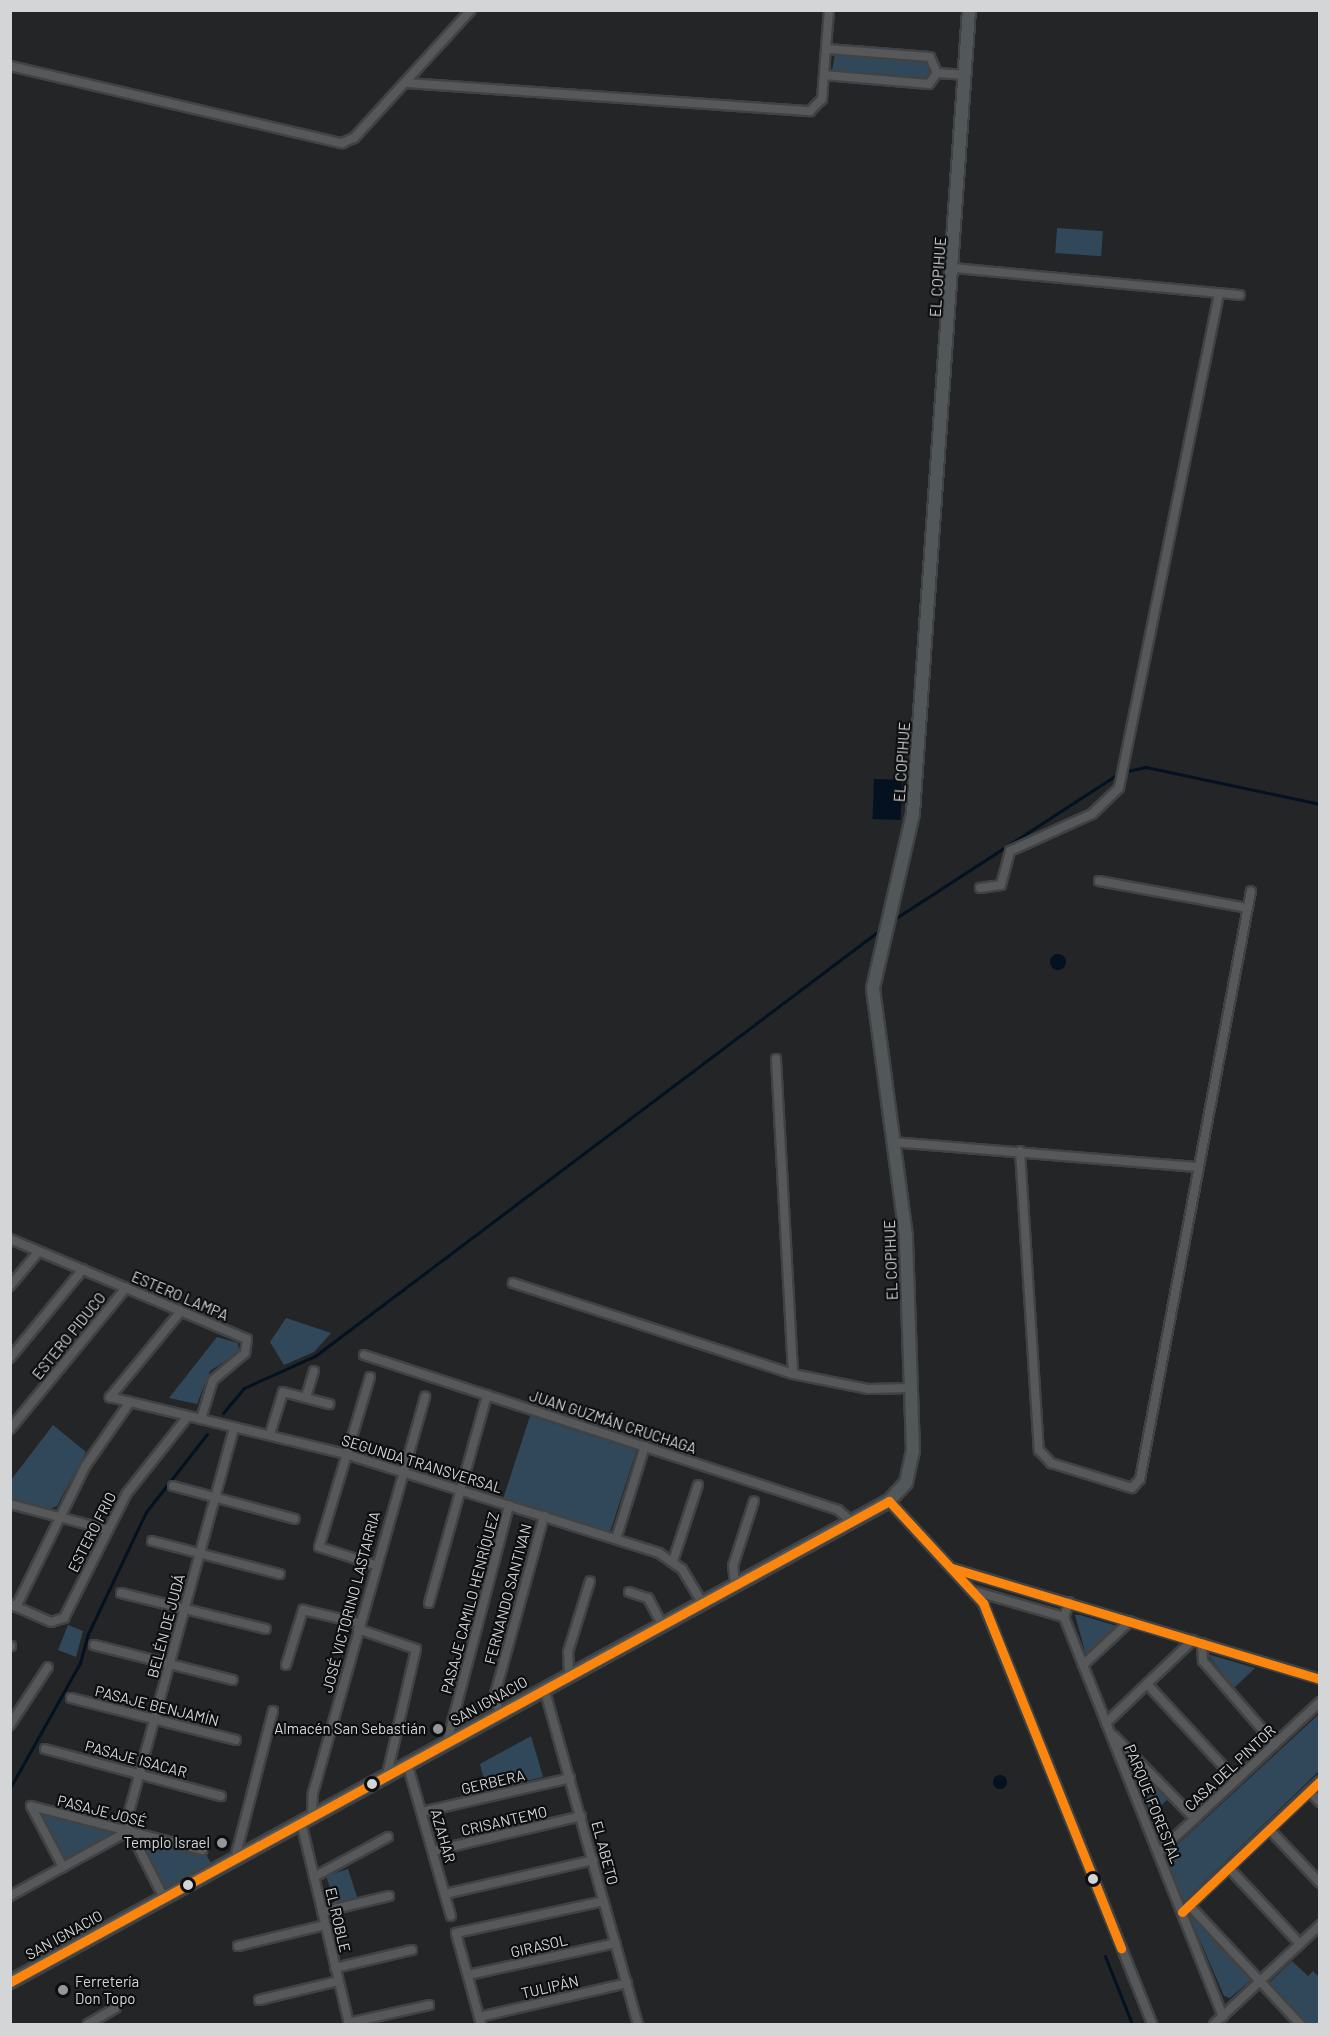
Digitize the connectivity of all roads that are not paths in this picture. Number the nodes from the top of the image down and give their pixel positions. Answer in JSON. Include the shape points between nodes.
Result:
{"nodes":[{"id":1,"x":471,"y":10,"type":"edge"},
{"id":2,"x":829,"y":10,"type":"edge"},
{"id":3,"x":969,"y":10,"type":"edge"},
{"id":4,"x":827,"y":49,"type":"junction"},
{"id":5,"x":10,"y":66,"type":"edge"},
{"id":6,"x":937,"y":73,"type":"junction"},
{"id":7,"x":824,"y":75,"type":"junction"},
{"id":8,"x":966,"y":75,"type":"junction"},
{"id":9,"x":407,"y":83,"type":"junction"},
{"id":10,"x":954,"y":268,"type":"junction"},
{"id":11,"x":1218,"y":294,"type":"junction"},
{"id":12,"x":1240,"y":295,"type":"dead end"},
{"id":13,"x":1099,"y":881,"type":"dead end"},
{"id":14,"x":980,"y":888,"type":"dead end"},
{"id":15,"x":1251,"y":891,"type":"dead end"},
{"id":16,"x":1247,"y":908,"type":"junction"},
{"id":17,"x":776,"y":1059,"type":"dead end"},
{"id":18,"x":893,"y":1142,"type":"junction"},
{"id":19,"x":1020,"y":1151,"type":"junction"},
{"id":20,"x":1199,"y":1167,"type":"junction"},
{"id":21,"x":10,"y":1239,"type":"edge"},
{"id":22,"x":39,"y":1251,"type":"junction"},
{"id":23,"x":83,"y":1269,"type":"junction"},
{"id":24,"x":513,"y":1283,"type":"dead end"},
{"id":25,"x":10,"y":1286,"type":"edge"},
{"id":26,"x":126,"y":1288,"type":"junction"},
{"id":27,"x":181,"y":1311,"type":"junction"},
{"id":28,"x":364,"y":1355,"type":"dead end"},
{"id":29,"x":10,"y":1358,"type":"edge"},
{"id":30,"x":314,"y":1371,"type":"dead end"},
{"id":31,"x":793,"y":1374,"type":"junction"},
{"id":32,"x":370,"y":1377,"type":"dead end"},
{"id":33,"x":910,"y":1388,"type":"junction"},
{"id":34,"x":487,"y":1395,"type":"junction"},
{"id":35,"x":306,"y":1397,"type":"junction"},
{"id":36,"x":425,"y":1397,"type":"dead end"},
{"id":37,"x":130,"y":1402,"type":"junction"},
{"id":38,"x":329,"y":1404,"type":"dead end"},
{"id":39,"x":188,"y":1416,"type":"junction"},
{"id":40,"x":201,"y":1419,"type":"junction"},
{"id":41,"x":234,"y":1427,"type":"junction"},
{"id":42,"x":10,"y":1429,"type":"edge"},
{"id":43,"x":270,"y":1434,"type":"junction"},
{"id":44,"x":645,"y":1446,"type":"junction"},
{"id":45,"x":345,"y":1454,"type":"junction"},
{"id":46,"x":401,"y":1471,"type":"junction"},
{"id":47,"x":698,"y":1485,"type":"dead end"},
{"id":48,"x":173,"y":1486,"type":"dead end"},
{"id":49,"x":459,"y":1489,"type":"junction"},
{"id":50,"x":214,"y":1497,"type":"junction"},
{"id":51,"x":754,"y":1501,"type":"dead end"},
{"id":52,"x":889,"y":1501,"type":"junction"},
{"id":53,"x":509,"y":1505,"type":"junction"},
{"id":54,"x":12,"y":1507,"type":"edge"},
{"id":55,"x":543,"y":1516,"type":"junction"},
{"id":56,"x":59,"y":1517,"type":"junction"},
{"id":57,"x":295,"y":1519,"type":"dead end"},
{"id":58,"x":851,"y":1521,"type":"junction"},
{"id":59,"x":108,"y":1530,"type":"junction"},
{"id":60,"x":616,"y":1539,"type":"junction"},
{"id":61,"x":152,"y":1541,"type":"dead end"},
{"id":62,"x":200,"y":1553,"type":"junction"},
{"id":63,"x":673,"y":1561,"type":"junction"},
{"id":64,"x":375,"y":1566,"type":"junction"},
{"id":65,"x":952,"y":1568,"type":"junction"},
{"id":66,"x":280,"y":1574,"type":"dead end"},
{"id":67,"x":590,"y":1581,"type":"dead end"},
{"id":68,"x":735,"y":1584,"type":"junction"},
{"id":69,"x":974,"y":1591,"type":"junction"},
{"id":70,"x":629,"y":1592,"type":"dead end"},
{"id":71,"x":121,"y":1593,"type":"dead end"},
{"id":72,"x":702,"y":1602,"type":"junction"},
{"id":73,"x":1069,"y":1602,"type":"junction"},
{"id":74,"x":429,"y":1603,"type":"dead end"},
{"id":75,"x":13,"y":1605,"type":"edge"},
{"id":76,"x":185,"y":1609,"type":"junction"},
{"id":77,"x":1064,"y":1617,"type":"junction"},
{"id":78,"x":1130,"y":1621,"type":"junction"},
{"id":79,"x":662,"y":1624,"type":"junction"},
{"id":80,"x":359,"y":1626,"type":"junction"},
{"id":81,"x":266,"y":1629,"type":"dead end"},
{"id":82,"x":1198,"y":1642,"type":"junction"},
{"id":83,"x":94,"y":1645,"type":"dead end"},
{"id":84,"x":171,"y":1664,"type":"junction"},
{"id":85,"x":286,"y":1665,"type":"dead end"},
{"id":86,"x":1083,"y":1665,"type":"junction"},
{"id":87,"x":48,"y":1667,"type":"dead end"},
{"id":88,"x":569,"y":1675,"type":"junction"},
{"id":89,"x":1320,"y":1679,"type":"edge"},
{"id":90,"x":233,"y":1680,"type":"dead end"},
{"id":91,"x":1147,"y":1684,"type":"junction"},
{"id":92,"x":544,"y":1688,"type":"junction"},
{"id":93,"x":71,"y":1698,"type":"dead end"},
{"id":94,"x":1320,"y":1702,"type":"edge"},
{"id":95,"x":273,"y":1711,"type":"dead end"},
{"id":96,"x":499,"y":1713,"type":"junction"},
{"id":97,"x":155,"y":1719,"type":"junction"},
{"id":98,"x":10,"y":1725,"type":"edge"},
{"id":99,"x":1108,"y":1727,"type":"junction"},
{"id":100,"x":236,"y":1740,"type":"dead end"},
{"id":101,"x":447,"y":1742,"type":"junction"},
{"id":102,"x":1275,"y":1744,"type":"junction"},
{"id":103,"x":45,"y":1749,"type":"dead end"},
{"id":104,"x":407,"y":1763,"type":"junction"},
{"id":105,"x":140,"y":1774,"type":"junction"},
{"id":106,"x":387,"y":1775,"type":"junction"},
{"id":107,"x":570,"y":1778,"type":"junction"},
{"id":108,"x":1236,"y":1780,"type":"junction"},
{"id":109,"x":1320,"y":1781,"type":"edge"},
{"id":110,"x":1309,"y":1791,"type":"junction"},
{"id":111,"x":221,"y":1796,"type":"dead end"},
{"id":112,"x":1320,"y":1802,"type":"edge"},
{"id":113,"x":422,"y":1812,"type":"junction"},
{"id":114,"x":581,"y":1816,"type":"junction"},
{"id":115,"x":307,"y":1819,"type":"junction"},
{"id":116,"x":1195,"y":1819,"type":"junction"},
{"id":117,"x":1269,"y":1829,"type":"junction"},
{"id":118,"x":128,"y":1831,"type":"junction"},
{"id":119,"x":388,"y":1837,"type":"dead end"},
{"id":120,"x":202,"y":1850,"type":"dead end"},
{"id":121,"x":433,"y":1851,"type":"junction"},
{"id":122,"x":1158,"y":1853,"type":"junction"},
{"id":123,"x":235,"y":1858,"type":"junction"},
{"id":124,"x":593,"y":1860,"type":"junction"},
{"id":125,"x":63,"y":1867,"type":"junction"},
{"id":126,"x":1229,"y":1868,"type":"junction"},
{"id":127,"x":314,"y":1877,"type":"junction"},
{"id":128,"x":1320,"y":1883,"type":"edge"},
{"id":129,"x":12,"y":1892,"type":"edge"},
{"id":130,"x":445,"y":1894,"type":"junction"},
{"id":131,"x":389,"y":1896,"type":"dead end"},
{"id":132,"x":164,"y":1898,"type":"junction"},
{"id":133,"x":604,"y":1901,"type":"junction"},
{"id":134,"x":1189,"y":1905,"type":"junction"},
{"id":135,"x":322,"y":1912,"type":"junction"},
{"id":136,"x":1182,"y":1912,"type":"junction"},
{"id":137,"x":452,"y":1916,"type":"dead end"},
{"id":138,"x":325,"y":1925,"type":"junction"},
{"id":139,"x":1320,"y":1925,"type":"edge"},
{"id":140,"x":616,"y":1942,"type":"junction"},
{"id":141,"x":1300,"y":1944,"type":"junction"},
{"id":142,"x":238,"y":1947,"type":"dead end"},
{"id":143,"x":412,"y":1950,"type":"dead end"},
{"id":144,"x":335,"y":1968,"type":"junction"},
{"id":145,"x":468,"y":1976,"type":"junction"},
{"id":146,"x":1260,"y":1981,"type":"junction"},
{"id":147,"x":10,"y":1982,"type":"edge"},
{"id":148,"x":339,"y":1982,"type":"junction"},
{"id":149,"x":627,"y":1983,"type":"junction"},
{"id":150,"x":259,"y":2000,"type":"dead end"},
{"id":151,"x":429,"y":2004,"type":"dead end"},
{"id":152,"x":116,"y":2008,"type":"dead end"},
{"id":153,"x":1223,"y":2016,"type":"junction"},
{"id":154,"x":480,"y":2021,"type":"edge"},
{"id":155,"x":348,"y":2024,"type":"edge"},
{"id":156,"x":88,"y":2025,"type":"edge"},
{"id":157,"x":638,"y":2025,"type":"edge"},
{"id":158,"x":1152,"y":2025,"type":"edge"},
{"id":159,"x":1214,"y":2025,"type":"edge"},
{"id":160,"x":1300,"y":2025,"type":"edge"}],
"edges":[{"from":1,"to":9,"type":"street"},
{"from":2,"to":4,"type":"street"},
{"from":3,"to":8,"type":"main road","name":"EL COPIHUE"},
{"from":4,"to":6,"type":"street","via":[[930,57]]},
{"from":4,"to":7,"type":"street"},
{"from":5,"to":9,"type":"street","via":[[342,143],[354,138]]},
{"from":6,"to":7,"type":"street","via":[[929,84]]},
{"from":6,"to":8,"type":"street"},
{"from":7,"to":9,"type":"street","via":[[820,104],[804,112]]},
{"from":8,"to":10,"type":"main road","name":"EL COPIHUE"},
{"from":10,"to":11,"type":"street"},
{"from":10,"to":18,"type":"main road","name":"EL COPIHUE","via":[[913,813],[873,988]]},
{"from":11,"to":12,"type":"street"},
{"from":11,"to":14,"type":"street","via":[[1119,789],[1092,814],[1010,851],[1001,885]]},
{"from":13,"to":16,"type":"street"},
{"from":15,"to":16,"type":"street"},
{"from":16,"to":20,"type":"street"},
{"from":17,"to":31,"type":"street"},
{"from":18,"to":19,"type":"street"},
{"from":18,"to":33,"type":"main road","name":"EL COPIHUE","via":[[906,1236]]},
{"from":19,"to":20,"type":"street"},
{"from":19,"to":20,"type":"street","via":[[1038,1446],[1051,1463],[1129,1488],[1140,1479]]},
{"from":21,"to":22,"type":"street","name":"ESTERO LAMPA"},
{"from":22,"to":23,"type":"street","name":"ESTERO LAMPA"},
{"from":22,"to":25,"type":"street"},
{"from":23,"to":26,"type":"street","name":"ESTERO LAMPA"},
{"from":23,"to":29,"type":"street"},
{"from":24,"to":31,"type":"street"},
{"from":26,"to":27,"type":"street","name":"ESTERO LAMPA"},
{"from":26,"to":42,"type":"street","name":"ESTERO PIDUCO"},
{"from":27,"to":37,"type":"street","name":"SEGUNDA TRANSVERSAL","via":[[110,1397]]},
{"from":27,"to":40,"type":"street","name":"ESTERO LAMPA","via":[[249,1342],[245,1353],[213,1380]]},
{"from":28,"to":34,"type":"street","name":"JUAN GUZMÁN CRUCHAGA"},
{"from":30,"to":35,"type":"street"},
{"from":31,"to":33,"type":"street","via":[[867,1389]]},
{"from":32,"to":45,"type":"street"},
{"from":33,"to":52,"type":"main road","name":"EL COPIHUE","via":[[911,1469]]},
{"from":34,"to":44,"type":"street","name":"JUAN GUZMÁN CRUCHAGA"},
{"from":34,"to":49,"type":"street"},
{"from":35,"to":38,"type":"street"},
{"from":35,"to":43,"type":"street","via":[[283,1392]]},
{"from":36,"to":46,"type":"street","name":"JOSÉ VICTORINO LASTARRIA"},
{"from":37,"to":39,"type":"street","name":"SEGUNDA TRANSVERSAL"},
{"from":37,"to":56,"type":"street","via":[[86,1465]]},
{"from":39,"to":40,"type":"street","name":"SEGUNDA TRANSVERSAL"},
{"from":39,"to":59,"type":"street","name":"ESTERO FRIO","via":[[130,1488]]},
{"from":40,"to":41,"type":"street","name":"SEGUNDA TRANSVERSAL"},
{"from":41,"to":43,"type":"street","name":"SEGUNDA TRANSVERSAL"},
{"from":41,"to":50,"type":"street","name":"BELÉN DE JUDÁ"},
{"from":43,"to":45,"type":"street","name":"SEGUNDA TRANSVERSAL"},
{"from":44,"to":58,"type":"street","name":"JUAN GUZMÁN CRUCHAGA","via":[[838,1510]]},
{"from":44,"to":60,"type":"street"},
{"from":45,"to":46,"type":"street","name":"SEGUNDA TRANSVERSAL"},
{"from":45,"to":64,"type":"street","via":[[320,1550]]},
{"from":46,"to":49,"type":"street","name":"SEGUNDA TRANSVERSAL"},
{"from":46,"to":64,"type":"street","name":"JOSÉ VICTORINO LASTARRIA"},
{"from":47,"to":63,"type":"street"},
{"from":48,"to":50,"type":"street"},
{"from":49,"to":53,"type":"street","name":"SEGUNDA TRANSVERSAL"},
{"from":49,"to":74,"type":"street"},
{"from":50,"to":57,"type":"street"},
{"from":50,"to":62,"type":"street","name":"BELÉN DE JUDÁ"},
{"from":51,"to":68,"type":"street","via":[[733,1566]]},
{"from":52,"to":58,"type":"main road","name":"SAN IGNACIO"},
{"from":52,"to":65,"type":"street"},
{"from":53,"to":55,"type":"street","name":"SEGUNDA TRANSVERSAL"},
{"from":53,"to":101,"type":"street","name":"PASAJE CAMILO HENRÍQUEZ"},
{"from":54,"to":56,"type":"street"},
{"from":55,"to":60,"type":"street","name":"SEGUNDA TRANSVERSAL"},
{"from":55,"to":96,"type":"street","name":"FERNANDO SANTIVAN","via":[[495,1694]]},
{"from":56,"to":59,"type":"street"},
{"from":56,"to":75,"type":"street"},
{"from":58,"to":68,"type":"main road","name":"SAN IGNACIO"},
{"from":59,"to":75,"type":"street","name":"ESTERO FRIO","via":[[64,1618],[51,1622]]},
{"from":60,"to":63,"type":"street","name":"SEGUNDA TRANSVERSAL"},
{"from":61,"to":62,"type":"street"},
{"from":62,"to":66,"type":"street"},
{"from":62,"to":76,"type":"street","name":"BELÉN DE JUDÁ"},
{"from":63,"to":72,"type":"street"},
{"from":64,"to":80,"type":"street","name":"JOSÉ VICTORINO LASTARRIA"},
{"from":65,"to":69,"type":"street"},
{"from":65,"to":73,"type":"street"},
{"from":67,"to":88,"type":"street","via":[[568,1652]]},
{"from":68,"to":72,"type":"main road","name":"SAN IGNACIO"},
{"from":69,"to":77,"type":"street"},
{"from":69,"to":158,"type":"street"},
{"from":70,"to":79,"type":"street","via":[[648,1598]]},
{"from":71,"to":76,"type":"street"},
{"from":72,"to":79,"type":"main road","name":"SAN IGNACIO"},
{"from":73,"to":77,"type":"street"},
{"from":73,"to":78,"type":"street"},
{"from":76,"to":81,"type":"street"},
{"from":76,"to":84,"type":"street","name":"BELÉN DE JUDÁ"},
{"from":77,"to":86,"type":"street","name":"PARQUE FORESTAL"},
{"from":78,"to":82,"type":"street"},
{"from":78,"to":86,"type":"street"},
{"from":79,"to":88,"type":"main road","name":"SAN IGNACIO"},
{"from":80,"to":85,"type":"street","via":[[303,1610]]},
{"from":80,"to":106,"type":"street","via":[[416,1649]]},
{"from":80,"to":115,"type":"street","name":"JOSÉ VICTORINO LASTARRIA"},
{"from":82,"to":89,"type":"street"},
{"from":82,"to":91,"type":"street"},
{"from":82,"to":102,"type":"street","via":[[1203,1661]]},
{"from":83,"to":84,"type":"street"},
{"from":84,"to":90,"type":"street"},
{"from":84,"to":97,"type":"street","name":"BELÉN DE JUDÁ"},
{"from":86,"to":99,"type":"street","name":"PARQUE FORESTAL"},
{"from":87,"to":98,"type":"street"},
{"from":88,"to":92,"type":"main road","name":"SAN IGNACIO"},
{"from":91,"to":99,"type":"street"},
{"from":91,"to":108,"type":"street"},
{"from":92,"to":96,"type":"main road","name":"SAN IGNACIO"},
{"from":92,"to":107,"type":"street","name":"EL ABETO"},
{"from":93,"to":97,"type":"street","name":"PASAJE BENJAMÍN"},
{"from":94,"to":102,"type":"street","name":"CASA DEL PINTOR"},
{"from":95,"to":123,"type":"street"},
{"from":96,"to":101,"type":"main road","name":"SAN IGNACIO"},
{"from":97,"to":100,"type":"street","name":"PASAJE BENJAMÍN"},
{"from":97,"to":105,"type":"street","name":"BELÉN DE JUDÁ"},
{"from":99,"to":116,"type":"street"},
{"from":99,"to":122,"type":"street","name":"PARQUE FORESTAL"},
{"from":101,"to":104,"type":"main road","name":"SAN IGNACIO"},
{"from":102,"to":108,"type":"street","name":"CASA DEL PINTOR"},
{"from":103,"to":105,"type":"street","name":"PASAJE ISACAR"},
{"from":104,"to":106,"type":"main road","name":"SAN IGNACIO"},
{"from":104,"to":113,"type":"street","name":"AZAHAR"},
{"from":105,"to":111,"type":"street","name":"PASAJE ISACAR"},
{"from":105,"to":118,"type":"street","name":"BELÉN DE JUDÁ"},
{"from":106,"to":115,"type":"main road","name":"SAN IGNACIO"},
{"from":107,"to":113,"type":"street","name":"GERBERA"},
{"from":107,"to":114,"type":"street","name":"EL ABETO"},
{"from":108,"to":116,"type":"street","name":"CASA DEL PINTOR"},
{"from":109,"to":110,"type":"street"},
{"from":110,"to":112,"type":"street"},
{"from":110,"to":117,"type":"street"},
{"from":113,"to":121,"type":"street","name":"AZAHAR"},
{"from":114,"to":121,"type":"street","name":"CRISANTEMO"},
{"from":114,"to":124,"type":"street","name":"EL ABETO"},
{"from":115,"to":123,"type":"main road","name":"SAN IGNACIO"},
{"from":115,"to":127,"type":"street","name":"EL ROBLE"},
{"from":116,"to":122,"type":"street","name":"CASA DEL PINTOR"},
{"from":117,"to":126,"type":"street"},
{"from":117,"to":128,"type":"street"},
{"from":118,"to":120,"type":"street","name":"PASAJE JOSÉ"},
{"from":118,"to":125,"type":"street"},
{"from":118,"to":125,"type":"street","name":"PASAJE JOSÉ","via":[[30,1806]]},
{"from":118,"to":132,"type":"street"},
{"from":119,"to":127,"type":"street"},
{"from":121,"to":130,"type":"street","name":"AZAHAR"},
{"from":122,"to":136,"type":"street","name":"PARQUE FORESTAL"},
{"from":123,"to":132,"type":"main road","name":"SAN IGNACIO"},
{"from":124,"to":130,"type":"street"},
{"from":124,"to":133,"type":"street","name":"EL ABETO"},
{"from":125,"to":129,"type":"street"},
{"from":126,"to":134,"type":"street"},
{"from":126,"to":141,"type":"street"},
{"from":127,"to":135,"type":"street","name":"EL ROBLE"},
{"from":130,"to":137,"type":"street","name":"AZAHAR"},
{"from":131,"to":135,"type":"street"},
{"from":132,"to":147,"type":"main road","name":"SAN IGNACIO"},
{"from":133,"to":140,"type":"street","name":"EL ABETO"},
{"from":133,"to":145,"type":"street","via":[[456,1933]]},
{"from":134,"to":136,"type":"street"},
{"from":134,"to":146,"type":"street"},
{"from":135,"to":138,"type":"street","name":"EL ROBLE"},
{"from":136,"to":153,"type":"street","name":"PARQUE FORESTAL"},
{"from":138,"to":142,"type":"street"},
{"from":138,"to":144,"type":"street","name":"EL ROBLE"},
{"from":139,"to":141,"type":"street"},
{"from":140,"to":145,"type":"street","name":"GIRASOL"},
{"from":140,"to":149,"type":"street","name":"EL ABETO"},
{"from":141,"to":146,"type":"street"},
{"from":143,"to":144,"type":"street"},
{"from":144,"to":148,"type":"street","name":"EL ROBLE"},
{"from":145,"to":154,"type":"street"},
{"from":146,"to":153,"type":"street"},
{"from":146,"to":160,"type":"street"},
{"from":148,"to":150,"type":"street"},
{"from":148,"to":155,"type":"street","name":"EL ROBLE"},
{"from":149,"to":154,"type":"street","name":"TULIPÁN"},
{"from":149,"to":157,"type":"street","name":"EL ABETO"},
{"from":151,"to":155,"type":"street"},
{"from":152,"to":156,"type":"street"},
{"from":153,"to":159,"type":"street"}]}
